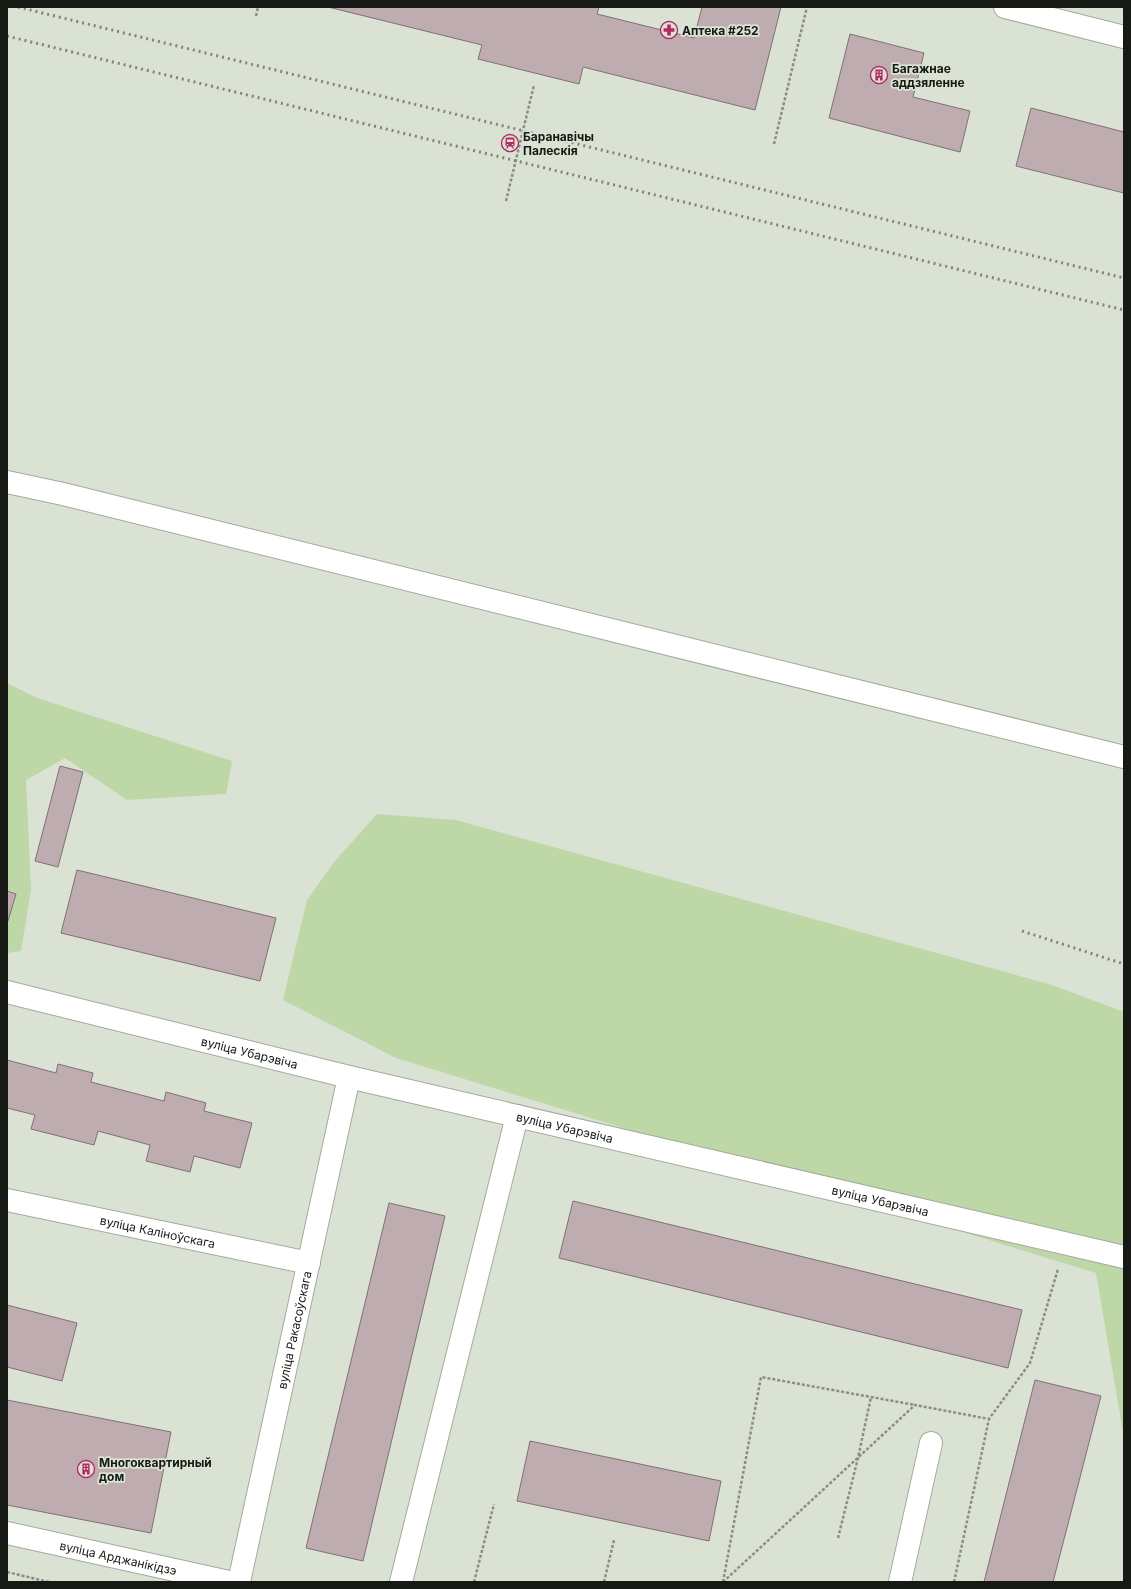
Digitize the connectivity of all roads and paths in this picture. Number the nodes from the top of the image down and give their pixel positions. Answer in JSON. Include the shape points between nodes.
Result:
{"nodes":[{"id":1,"x":258,"y":7,"type":"edge"},
{"id":2,"x":807,"y":7,"type":"edge"},
{"id":3,"x":1005,"y":7,"type":"edge"},
{"id":4,"x":256,"y":16,"type":"dead end"},
{"id":5,"x":1124,"y":37,"type":"edge"},
{"id":6,"x":534,"y":85,"type":"dead end"},
{"id":7,"x":774,"y":144,"type":"dead end"},
{"id":8,"x":506,"y":201,"type":"dead end"},
{"id":9,"x":7,"y":482,"type":"edge"},
{"id":10,"x":1124,"y":757,"type":"edge"},
{"id":11,"x":7,"y":992,"type":"edge"},
{"id":12,"x":349,"y":1077,"type":"junction"},
{"id":13,"x":517,"y":1116,"type":"junction"},
{"id":14,"x":7,"y":1200,"type":"edge"},
{"id":15,"x":1124,"y":1258,"type":"edge"},
{"id":16,"x":309,"y":1263,"type":"junction"},
{"id":17,"x":871,"y":1397,"type":"junction"},
{"id":18,"x":915,"y":1405,"type":"dead end"},
{"id":19,"x":989,"y":1419,"type":"dead end"},
{"id":20,"x":931,"y":1443,"type":"dead end"},
{"id":21,"x":494,"y":1504,"type":"dead end"},
{"id":22,"x":7,"y":1533,"type":"edge"},
{"id":23,"x":838,"y":1538,"type":"dead end"},
{"id":24,"x":614,"y":1540,"type":"dead end"},
{"id":25,"x":7,"y":1572,"type":"edge"},
{"id":26,"x":49,"y":1582,"type":"edge"},
{"id":27,"x":229,"y":1582,"type":"edge"},
{"id":28,"x":239,"y":1582,"type":"edge"},
{"id":29,"x":401,"y":1582,"type":"edge"},
{"id":30,"x":474,"y":1582,"type":"edge"},
{"id":31,"x":604,"y":1582,"type":"edge"},
{"id":32,"x":723,"y":1582,"type":"edge"},
{"id":33,"x":900,"y":1582,"type":"edge"},
{"id":34,"x":954,"y":1582,"type":"edge"}],
"edges":[{"from":1,"to":4,"type":"path"},
{"from":2,"to":7,"type":"path"},
{"from":3,"to":5,"type":"street"},
{"from":6,"to":8,"type":"path"},
{"from":9,"to":10,"type":"street"},
{"from":11,"to":12,"type":"street","name":"вуліца Убарэвіча"},
{"from":12,"to":13,"type":"street","name":"вуліца Убарэвіча"},
{"from":12,"to":16,"type":"street","name":"вуліца Ракасоўскага"},
{"from":13,"to":15,"type":"street","name":"вуліца Убарэвіча"},
{"from":13,"to":29,"type":"street"},
{"from":14,"to":16,"type":"street","name":"вуліца Каліноўскага"},
{"from":16,"to":28,"type":"street","name":"вуліца Ракасоўскага"},
{"from":17,"to":18,"type":"path"},
{"from":17,"to":23,"type":"path"},
{"from":17,"to":32,"type":"path","via":[[761,1377]]},
{"from":19,"to":34,"type":"path"},
{"from":20,"to":33,"type":"street"},
{"from":21,"to":30,"type":"path"},
{"from":22,"to":27,"type":"street","name":"вуліца Арджанікідзэ"},
{"from":24,"to":31,"type":"path"},
{"from":25,"to":26,"type":"path"}]}
